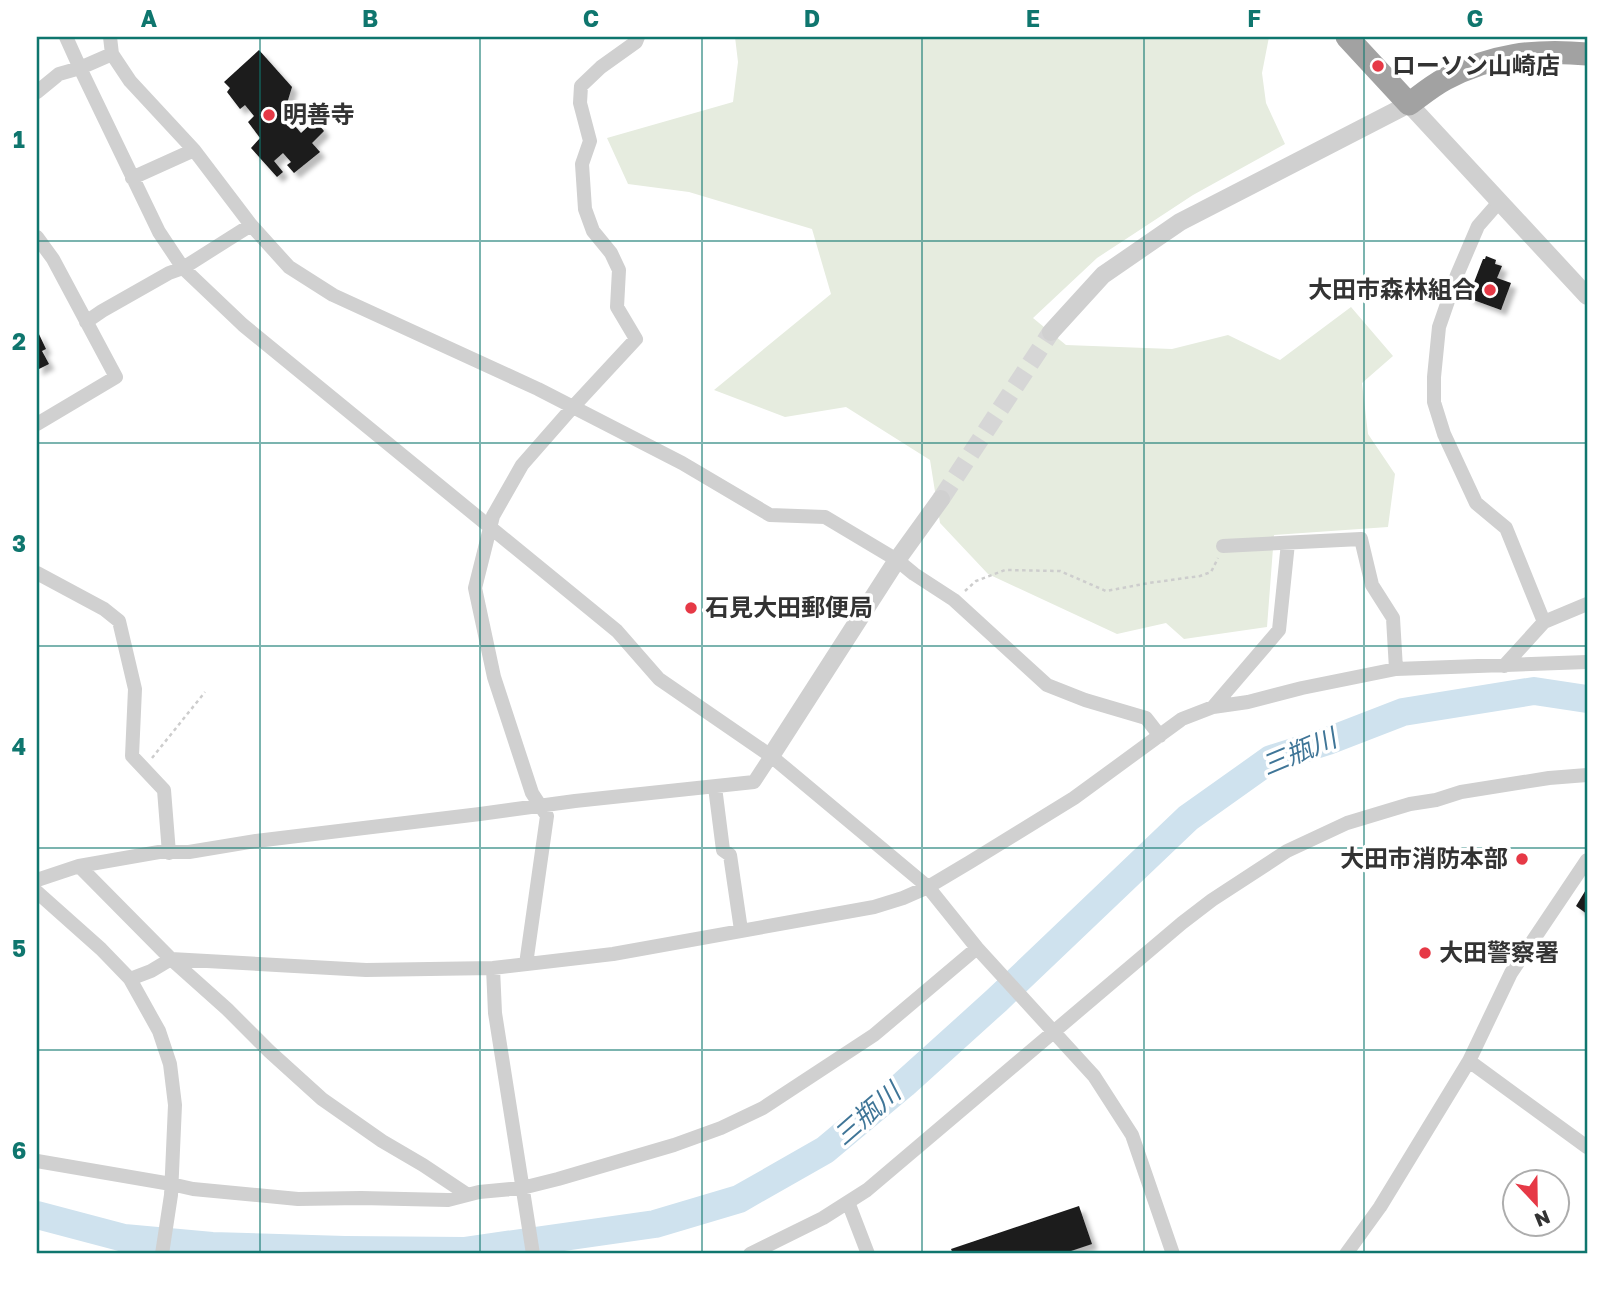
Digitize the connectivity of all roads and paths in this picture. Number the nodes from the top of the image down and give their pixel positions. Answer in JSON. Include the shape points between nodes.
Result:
{"nodes":[{"id":1,"x":66,"y":37,"type":"edge"},
{"id":2,"x":110,"y":37,"type":"edge"},
{"id":3,"x":639,"y":37,"type":"edge"},
{"id":4,"x":1347,"y":37,"type":"edge"},
{"id":5,"x":112,"y":54,"type":"junction"},
{"id":6,"x":1587,"y":54,"type":"edge"},
{"id":7,"x":80,"y":68,"type":"junction"},
{"id":8,"x":37,"y":92,"type":"edge"},
{"id":9,"x":1409,"y":104,"type":"junction"},
{"id":10,"x":194,"y":150,"type":"junction"},
{"id":11,"x":132,"y":178,"type":"junction"},
{"id":12,"x":1499,"y":202,"type":"junction"},
{"id":13,"x":251,"y":225,"type":"junction"},
{"id":14,"x":37,"y":237,"type":"edge"},
{"id":15,"x":183,"y":268,"type":"junction"},
{"id":16,"x":1587,"y":296,"type":"edge"},
{"id":17,"x":86,"y":322,"type":"junction"},
{"id":18,"x":1051,"y":332,"type":"tunnel mouth"},
{"id":19,"x":572,"y":408,"type":"junction"},
{"id":20,"x":37,"y":424,"type":"edge"},
{"id":21,"x":941,"y":499,"type":"tunnel mouth"},
{"id":22,"x":491,"y":527,"type":"junction"},
{"id":23,"x":1288,"y":543,"type":"junction"},
{"id":24,"x":1223,"y":546,"type":"joint"},
{"id":25,"x":897,"y":560,"type":"junction"},
{"id":26,"x":37,"y":573,"type":"edge"},
{"id":27,"x":954,"y":600,"type":"junction"},
{"id":28,"x":1587,"y":604,"type":"edge"},
{"id":29,"x":1544,"y":622,"type":"junction"},
{"id":30,"x":1587,"y":662,"type":"edge"},
{"id":31,"x":1504,"y":666,"type":"junction"},
{"id":32,"x":1396,"y":669,"type":"junction"},
{"id":33,"x":205,"y":692,"type":"dead end"},
{"id":34,"x":1213,"y":707,"type":"junction"},
{"id":35,"x":1160,"y":736,"type":"junction"},
{"id":36,"x":771,"y":756,"type":"junction"},
{"id":37,"x":144,"y":769,"type":"junction"},
{"id":38,"x":1587,"y":775,"type":"edge"},
{"id":39,"x":715,"y":787,"type":"junction"},
{"id":40,"x":539,"y":806,"type":"junction"},
{"id":41,"x":169,"y":853,"type":"junction"},
{"id":42,"x":1587,"y":860,"type":"edge"},
{"id":43,"x":79,"y":866,"type":"junction"},
{"id":44,"x":37,"y":880,"type":"edge"},
{"id":45,"x":928,"y":887,"type":"junction"},
{"id":46,"x":37,"y":892,"type":"edge"},
{"id":47,"x":741,"y":930,"type":"junction"},
{"id":48,"x":977,"y":948,"type":"junction"},
{"id":49,"x":171,"y":959,"type":"junction"},
{"id":50,"x":526,"y":964,"type":"junction"},
{"id":51,"x":493,"y":968,"type":"junction"},
{"id":52,"x":130,"y":979,"type":"junction"},
{"id":53,"x":1054,"y":1032,"type":"junction"},
{"id":54,"x":1469,"y":1061,"type":"junction"},
{"id":55,"x":1587,"y":1147,"type":"edge"},
{"id":56,"x":37,"y":1161,"type":"edge"},
{"id":57,"x":522,"y":1188,"type":"junction"},
{"id":58,"x":171,"y":1189,"type":"junction"},
{"id":59,"x":468,"y":1195,"type":"junction"},
{"id":60,"x":848,"y":1202,"type":"junction"},
{"id":61,"x":162,"y":1254,"type":"edge"},
{"id":62,"x":533,"y":1254,"type":"edge"},
{"id":63,"x":750,"y":1254,"type":"edge"},
{"id":64,"x":868,"y":1254,"type":"edge"},
{"id":65,"x":1173,"y":1254,"type":"edge"},
{"id":66,"x":1346,"y":1254,"type":"edge"}],
"edges":[{"from":1,"to":7,"type":"street"},
{"from":2,"to":5,"type":"street"},
{"from":3,"to":19,"type":"street","via":[[581,86],[580,103],[590,141],[582,164],[584,209],[619,270],[617,307],[636,339]]},
{"from":4,"to":9,"type":"highway"},
{"from":5,"to":7,"type":"street"},
{"from":5,"to":10,"type":"street","via":[[130,81]]},
{"from":6,"to":9,"type":"highway","via":[[1521,53],[1481,62],[1443,80]]},
{"from":7,"to":8,"type":"street","via":[[59,74]]},
{"from":7,"to":11,"type":"street"},
{"from":9,"to":12,"type":"street"},
{"from":9,"to":18,"type":"street","via":[[1180,222],[1103,275]]},
{"from":10,"to":11,"type":"street"},
{"from":10,"to":13,"type":"street"},
{"from":11,"to":15,"type":"street"},
{"from":12,"to":16,"type":"street"},
{"from":12,"to":29,"type":"street","via":[[1478,226],[1439,327],[1434,402],[1476,503],[1506,528]]},
{"from":13,"to":15,"type":"street"},
{"from":13,"to":19,"type":"street","via":[[289,267],[333,295]]},
{"from":14,"to":17,"type":"street"},
{"from":15,"to":17,"type":"street"},
{"from":15,"to":22,"type":"street","via":[[243,325]]},
{"from":17,"to":20,"type":"street","via":[[116,377]]},
{"from":19,"to":22,"type":"street","via":[[522,465]]},
{"from":19,"to":25,"type":"street","via":[[682,463],[769,516],[825,517]]},
{"from":21,"to":25,"type":"street"},
{"from":22,"to":36,"type":"street","via":[[617,631],[659,679]]},
{"from":22,"to":40,"type":"street","via":[[475,588],[494,677]]},
{"from":23,"to":24,"type":"street"},
{"from":23,"to":32,"type":"street","via":[[1361,538],[1372,585],[1392,618]]},
{"from":23,"to":34,"type":"street","via":[[1279,630]]},
{"from":24,"to":27,"type":"path","via":[[1211,572],[1200,576],[1106,591],[1060,571],[1005,570],[976,581]]},
{"from":25,"to":27,"type":"street"},
{"from":25,"to":36,"type":"street"},
{"from":26,"to":37,"type":"street","via":[[119,621],[135,689],[132,756]]},
{"from":27,"to":35,"type":"street","via":[[1047,684],[1146,718]]},
{"from":28,"to":29,"type":"street"},
{"from":29,"to":31,"type":"street"},
{"from":30,"to":31,"type":"street"},
{"from":31,"to":32,"type":"street"},
{"from":32,"to":34,"type":"street"},
{"from":33,"to":37,"type":"path"},
{"from":34,"to":35,"type":"street","via":[[1182,719]]},
{"from":35,"to":45,"type":"street","via":[[1063,806]]},
{"from":36,"to":39,"type":"street","via":[[754,782]]},
{"from":36,"to":45,"type":"street"},
{"from":37,"to":41,"type":"street","via":[[164,790]]},
{"from":38,"to":53,"type":"street","via":[[1461,792],[1410,804],[1347,823],[1287,851],[1182,923]]},
{"from":39,"to":40,"type":"street"},
{"from":39,"to":47,"type":"street"},
{"from":40,"to":41,"type":"street"},
{"from":40,"to":50,"type":"street","via":[[547,816]]},
{"from":41,"to":43,"type":"street"},
{"from":42,"to":54,"type":"street","via":[[1511,972]]},
{"from":43,"to":44,"type":"street"},
{"from":43,"to":49,"type":"street"},
{"from":45,"to":47,"type":"street","via":[[874,907]]},
{"from":45,"to":48,"type":"street"},
{"from":46,"to":52,"type":"street"},
{"from":47,"to":50,"type":"street","via":[[626,952]]},
{"from":48,"to":53,"type":"street"},
{"from":48,"to":57,"type":"street","via":[[874,1035],[763,1108],[674,1145]]},
{"from":49,"to":51,"type":"street","via":[[366,970]]},
{"from":49,"to":52,"type":"street"},
{"from":49,"to":59,"type":"street","via":[[323,1099]]},
{"from":50,"to":51,"type":"street"},
{"from":51,"to":57,"type":"street","via":[[495,1013]]},
{"from":52,"to":58,"type":"street","via":[[159,1031],[170,1065],[175,1105]]},
{"from":53,"to":60,"type":"street"},
{"from":53,"to":65,"type":"street","via":[[1094,1076],[1132,1135]]},
{"from":54,"to":55,"type":"street"},
{"from":54,"to":66,"type":"street"},
{"from":56,"to":58,"type":"street"},
{"from":57,"to":59,"type":"street"},
{"from":57,"to":62,"type":"street"},
{"from":58,"to":59,"type":"street","via":[[298,1199],[448,1200]]},
{"from":58,"to":61,"type":"street"},
{"from":60,"to":63,"type":"street"},
{"from":60,"to":64,"type":"street"}]}
